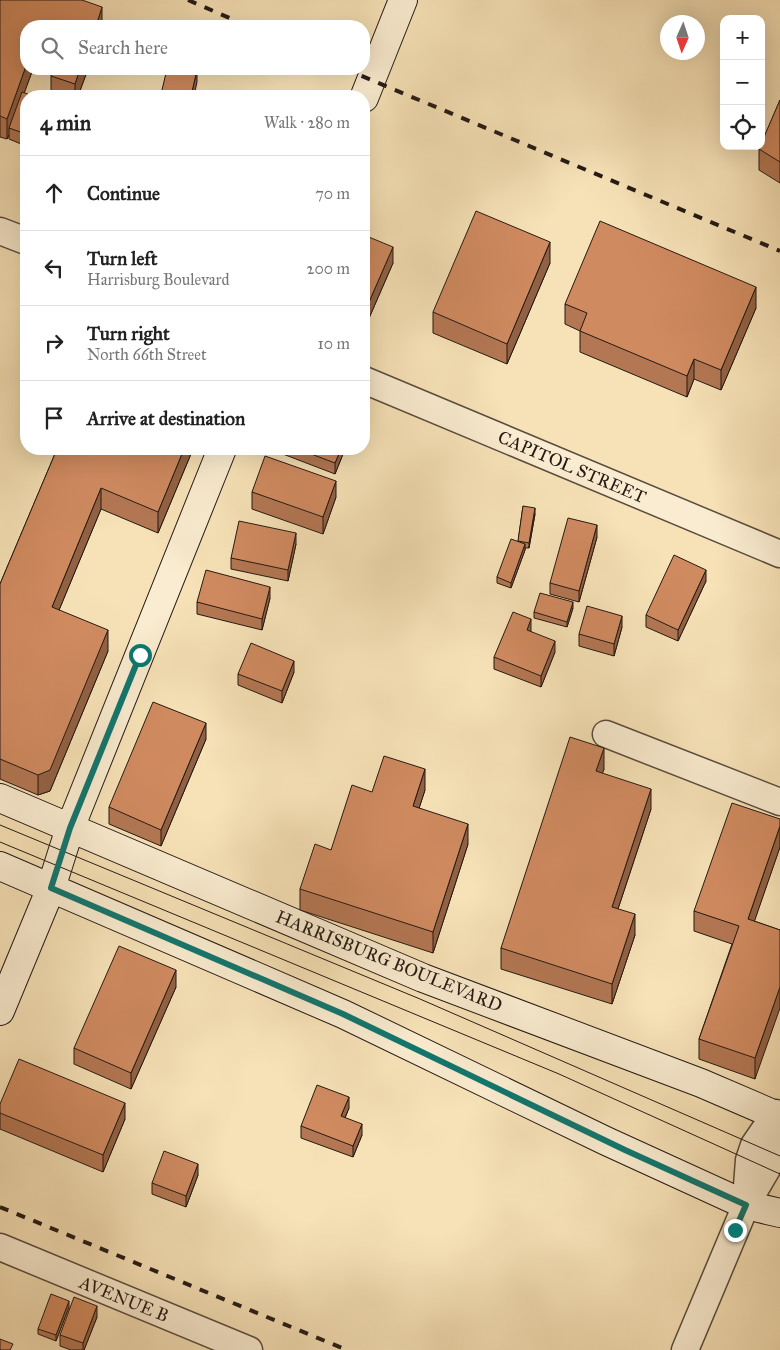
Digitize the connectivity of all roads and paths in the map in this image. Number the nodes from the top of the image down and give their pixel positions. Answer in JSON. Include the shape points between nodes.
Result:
{"nodes":[{"id":1,"x":403,"y":0,"type":"edge"},
{"id":2,"x":367,"y":90,"type":"edge"},
{"id":3,"x":0,"y":231,"type":"edge"},
{"id":4,"x":20,"y":239,"type":"edge"},
{"id":5,"x":370,"y":383,"type":"edge"},
{"id":6,"x":220,"y":455,"type":"edge"},
{"id":7,"x":780,"y":554,"type":"edge"},
{"id":8,"x":606,"y":734,"type":"dead end"},
{"id":9,"x":0,"y":798,"type":"edge"},
{"id":10,"x":780,"y":802,"type":"edge"},
{"id":11,"x":70,"y":828,"type":"junction"},
{"id":12,"x":0,"y":866,"type":"edge"},
{"id":13,"x":51,"y":888,"type":"junction"},
{"id":14,"x":0,"y":1011,"type":"edge"},
{"id":15,"x":779,"y":1112,"type":"edge"},
{"id":16,"x":746,"y":1205,"type":"junction"},
{"id":17,"x":780,"y":1213,"type":"edge"},
{"id":18,"x":780,"y":1222,"type":"edge"},
{"id":19,"x":0,"y":1247,"type":"edge"},
{"id":20,"x":249,"y":1350,"type":"edge"},
{"id":21,"x":684,"y":1350,"type":"edge"}],
"edges":[{"from":1,"to":2,"type":"main road"},
{"from":3,"to":4,"type":"street"},
{"from":5,"to":7,"type":"street","name":"CAPITOL STREET"},
{"from":6,"to":11,"type":"main road"},
{"from":8,"to":10,"type":"street"},
{"from":9,"to":11,"type":"main road","name":"HARRISBURG BOULEVARD"},
{"from":11,"to":13,"type":"main road"},
{"from":11,"to":15,"type":"main road","name":"HARRISBURG BOULEVARD","via":[[423,978]]},
{"from":12,"to":13,"type":"main road"},
{"from":13,"to":14,"type":"main road"},
{"from":13,"to":16,"type":"main road","via":[[343,1014]]},
{"from":15,"to":16,"type":"street","via":[[773,1153]]},
{"from":16,"to":17,"type":"main road"},
{"from":16,"to":18,"type":"main road"},
{"from":16,"to":21,"type":"street"},
{"from":19,"to":20,"type":"street","name":"AVENUE B"}]}
